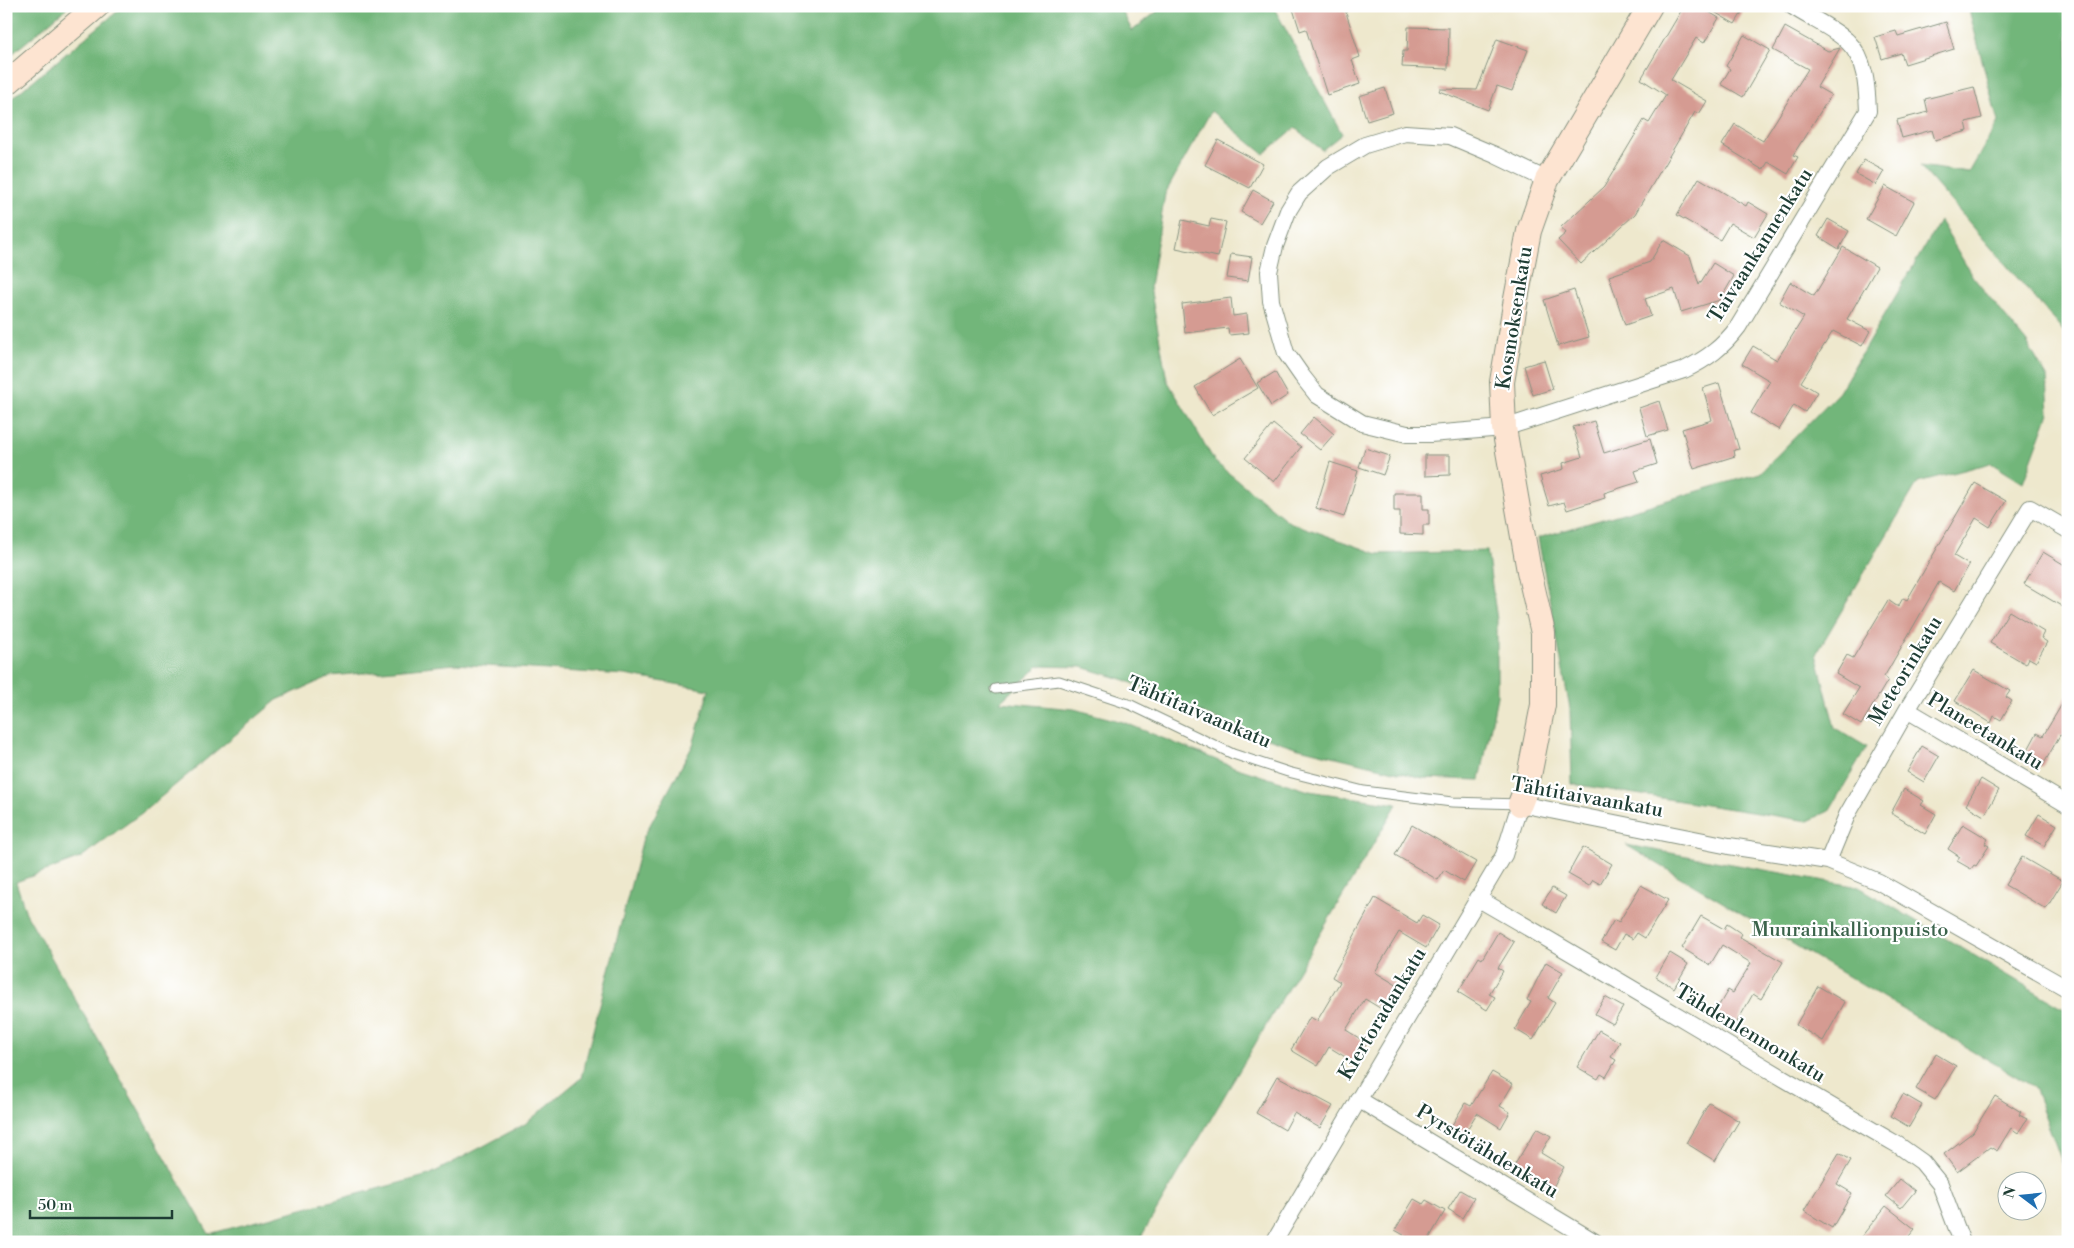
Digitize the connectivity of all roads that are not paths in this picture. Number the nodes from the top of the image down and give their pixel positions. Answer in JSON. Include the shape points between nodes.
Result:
{"nodes":[{"id":1,"x":97,"y":6,"type":"edge"},
{"id":2,"x":1650,"y":6,"type":"edge"},
{"id":3,"x":1792,"y":6,"type":"edge"},
{"id":4,"x":6,"y":84,"type":"edge"},
{"id":5,"x":1546,"y":180,"type":"junction"},
{"id":6,"x":1504,"y":428,"type":"junction"},
{"id":7,"x":2068,"y":530,"type":"edge"},
{"id":8,"x":995,"y":688,"type":"dead end"},
{"id":9,"x":1906,"y":710,"type":"junction"},
{"id":10,"x":1520,"y":804,"type":"junction"},
{"id":11,"x":2068,"y":806,"type":"edge"},
{"id":12,"x":1828,"y":861,"type":"junction"},
{"id":13,"x":1477,"y":898,"type":"junction"},
{"id":14,"x":2068,"y":989,"type":"edge"},
{"id":15,"x":1358,"y":1099,"type":"junction"},
{"id":16,"x":1274,"y":1242,"type":"edge"},
{"id":17,"x":1595,"y":1242,"type":"edge"},
{"id":18,"x":1962,"y":1242,"type":"edge"}],
"edges":[{"from":1,"to":4,"type":"street"},
{"from":2,"to":5,"type":"street","name":"Kosmoksenkatu"},
{"from":3,"to":6,"type":"street","name":"Taivaankannenkatu","via":[[1848,42],[1861,63],[1867,84],[1868,111],[1738,327],[1726,343],[1707,359],[1684,370]]},
{"from":5,"to":6,"type":"street","name":"Kosmoksenkatu","via":[[1529,231],[1516,299],[1502,382]]},
{"from":5,"to":6,"type":"street","name":"Taivaankannenkatu","via":[[1450,136],[1405,133],[1365,145],[1328,167],[1299,193],[1288,211],[1269,272],[1271,301],[1286,352],[1312,388],[1326,400],[1362,423],[1408,434]]},
{"from":6,"to":10,"type":"street","name":"Kosmoksenkatu","via":[[1543,633],[1543,705],[1527,786]]},
{"from":7,"to":9,"type":"street","name":"Meteorinkatu","via":[[2030,508]]},
{"from":8,"to":10,"type":"lane","name":"Tähtitaivaankatu","via":[[1059,681],[1131,705],[1233,754],[1364,791],[1452,802]]},
{"from":9,"to":11,"type":"street","name":"Planeetankatu"},
{"from":9,"to":12,"type":"street","name":"Meteorinkatu","via":[[1847,815]]},
{"from":10,"to":12,"type":"street","name":"Tähtitaivaankatu","via":[[1729,846]]},
{"from":10,"to":13,"type":"street","name":"Kiertoradankatu","via":[[1504,855]]},
{"from":12,"to":14,"type":"street","name":"Tähtitaivaankatu","via":[[1879,882]]},
{"from":13,"to":15,"type":"street","name":"Kiertoradankatu"},
{"from":13,"to":18,"type":"street","name":"Tähdenlennonkatu","via":[[1922,1162],[1940,1184]]},
{"from":15,"to":16,"type":"street","name":"Kiertoradankatu"},
{"from":15,"to":17,"type":"street","name":"Pyrstötähdenkatu"}]}
